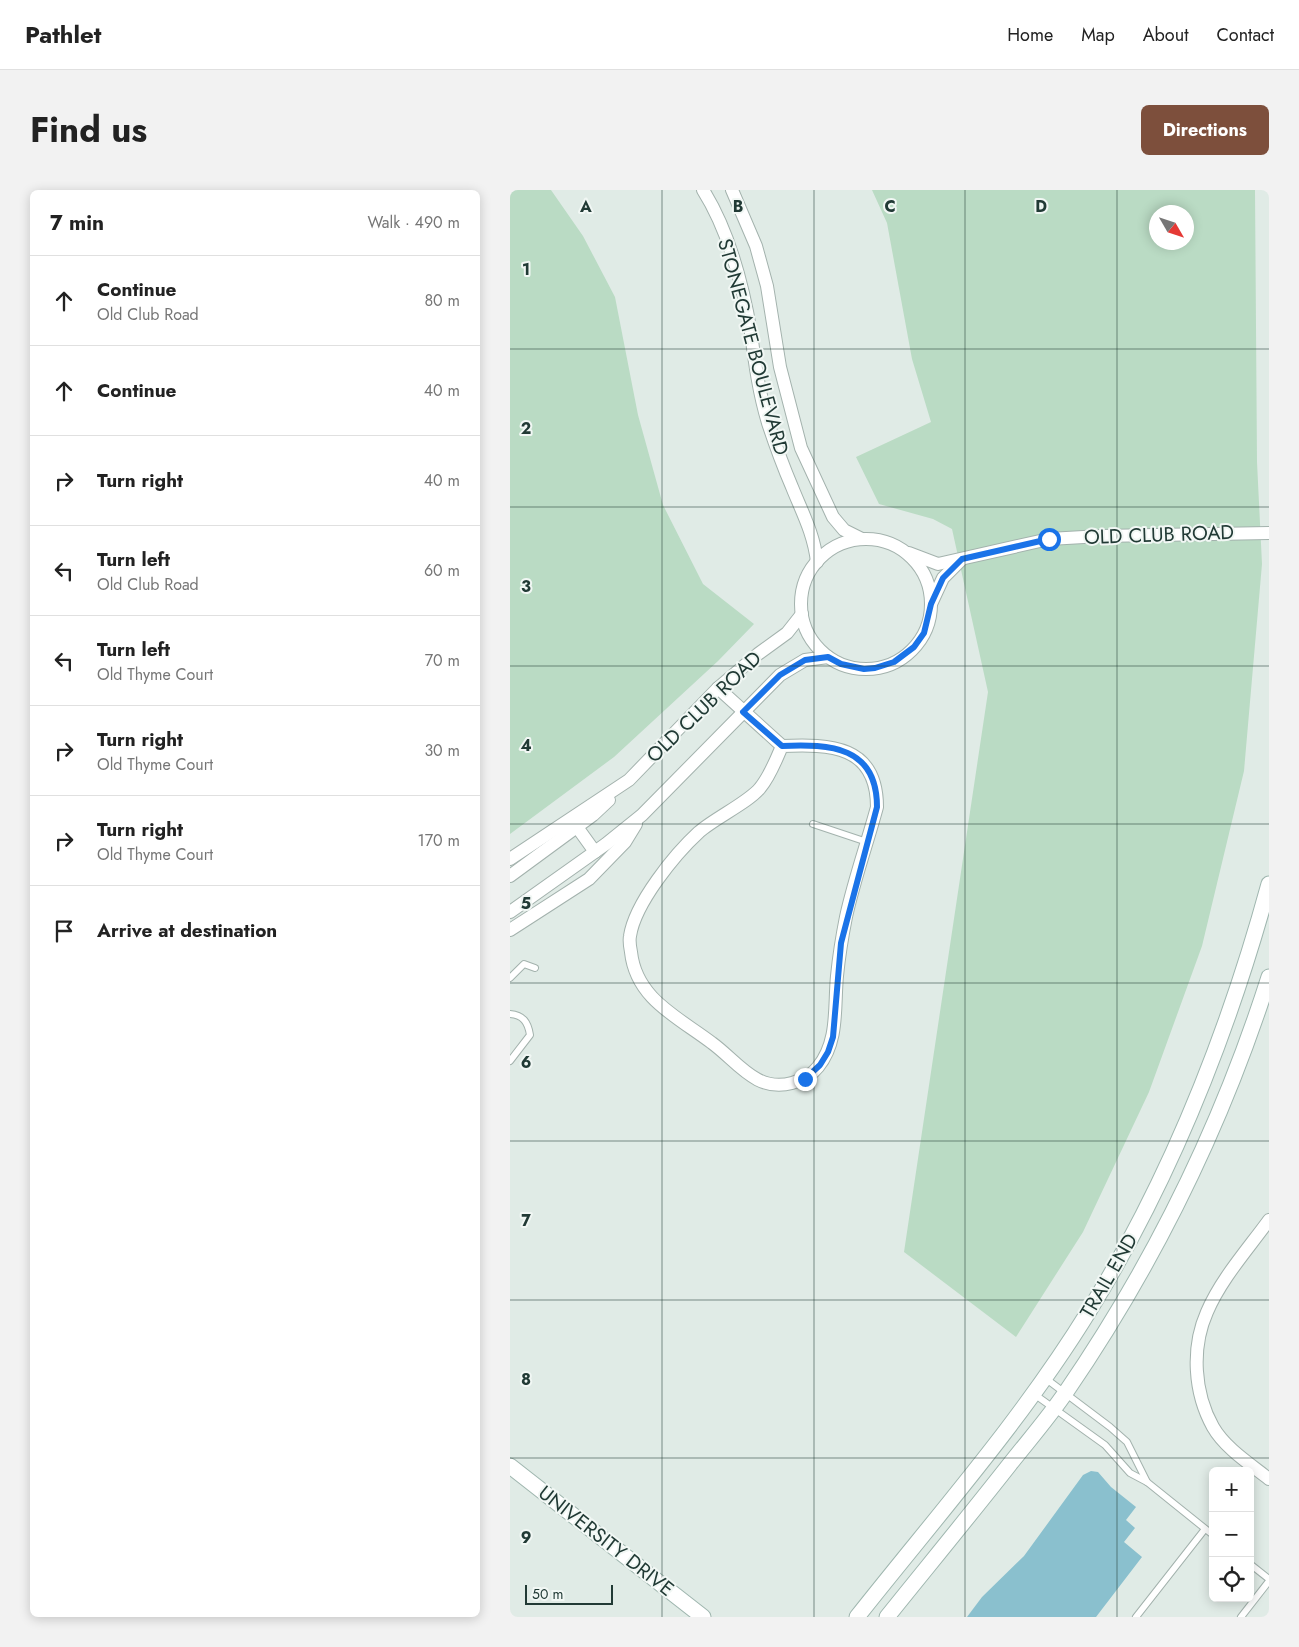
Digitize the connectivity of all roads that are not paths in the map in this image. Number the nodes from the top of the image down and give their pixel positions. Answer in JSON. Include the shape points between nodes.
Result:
{"nodes":[{"id":1,"x":703,"y":190,"type":"edge"},
{"id":2,"x":732,"y":190,"type":"edge"},
{"id":3,"x":800,"y":448,"type":"junction"},
{"id":4,"x":780,"y":455,"type":"junction"},
{"id":5,"x":1269,"y":533,"type":"edge"},
{"id":6,"x":862,"y":539,"type":"junction"},
{"id":7,"x":902,"y":550,"type":"junction"},
{"id":8,"x":962,"y":559,"type":"junction"},
{"id":9,"x":817,"y":562,"type":"junction"},
{"id":10,"x":931,"y":604,"type":"junction"},
{"id":11,"x":802,"y":614,"type":"junction"},
{"id":12,"x":828,"y":657,"type":"junction"},
{"id":13,"x":718,"y":688,"type":"junction"},
{"id":14,"x":743,"y":712,"type":"junction"},
{"id":15,"x":782,"y":746,"type":"junction"},
{"id":16,"x":629,"y":780,"type":"junction"},
{"id":17,"x":642,"y":816,"type":"junction"},
{"id":18,"x":813,"y":824,"type":"dead end"},
{"id":19,"x":577,"y":827,"type":"junction"},
{"id":20,"x":867,"y":842,"type":"junction"},
{"id":21,"x":595,"y":852,"type":"junction"},
{"id":22,"x":510,"y":859,"type":"edge"},
{"id":23,"x":510,"y":876,"type":"edge"},
{"id":24,"x":1269,"y":884,"type":"edge"},
{"id":25,"x":510,"y":912,"type":"edge"},
{"id":26,"x":510,"y":930,"type":"edge"},
{"id":27,"x":535,"y":968,"type":"dead end"},
{"id":28,"x":1269,"y":977,"type":"edge"},
{"id":29,"x":510,"y":978,"type":"edge"},
{"id":30,"x":510,"y":1014,"type":"edge"},
{"id":31,"x":510,"y":1061,"type":"edge"},
{"id":32,"x":1269,"y":1220,"type":"edge"},
{"id":33,"x":1044,"y":1378,"type":"junction"},
{"id":34,"x":1033,"y":1394,"type":"junction"},
{"id":35,"x":1065,"y":1394,"type":"junction"},
{"id":36,"x":1054,"y":1408,"type":"junction"},
{"id":37,"x":510,"y":1466,"type":"edge"},
{"id":38,"x":1269,"y":1479,"type":"edge"},
{"id":39,"x":1147,"y":1482,"type":"junction"},
{"id":40,"x":1205,"y":1529,"type":"junction"},
{"id":41,"x":1209,"y":1532,"type":"edge"},
{"id":42,"x":1254,"y":1567,"type":"edge"},
{"id":43,"x":1269,"y":1580,"type":"edge"},
{"id":44,"x":703,"y":1617,"type":"edge"},
{"id":45,"x":857,"y":1617,"type":"edge"},
{"id":46,"x":887,"y":1617,"type":"edge"},
{"id":47,"x":1136,"y":1617,"type":"edge"},
{"id":48,"x":1241,"y":1617,"type":"edge"}],
"edges":[{"from":1,"to":4,"type":"street","name":"STONEGATE BOULEVARD","via":[[732,258],[751,333],[755,372]]},
{"from":2,"to":3,"type":"street","name":"STONEGATE BOULEVARD","via":[[756,246],[768,286],[780,367]]},
{"from":3,"to":4,"type":"street"},
{"from":3,"to":6,"type":"street","name":"STONEGATE BOULEVARD","via":[[833,517],[844,530]]},
{"from":4,"to":9,"type":"street","name":"STONEGATE BOULEVARD","via":[[811,530]]},
{"from":5,"to":8,"type":"street","name":"OLD CLUB ROAD","via":[[1049,539]]},
{"from":6,"to":7,"type":"street","via":[[879,540]]},
{"from":6,"to":9,"type":"street","via":[[838,545]]},
{"from":7,"to":8,"type":"street","name":"OLD CLUB ROAD","via":[[938,564]]},
{"from":7,"to":10,"type":"street","via":[[920,568],[927,581]]},
{"from":8,"to":10,"type":"street","via":[[943,578]]},
{"from":9,"to":11,"type":"street","via":[[804,586]]},
{"from":10,"to":12,"type":"street","via":[[924,633],[914,647],[894,662],[864,669],[841,664]]},
{"from":11,"to":12,"type":"street","via":[[810,637]]},
{"from":11,"to":13,"type":"street","name":"OLD CLUB ROAD","via":[[787,633]]},
{"from":12,"to":14,"type":"street","name":"OLD CLUB ROAD","via":[[805,660],[780,675]]},
{"from":13,"to":14,"type":"street"},
{"from":13,"to":16,"type":"street","name":"OLD CLUB ROAD"},
{"from":14,"to":15,"type":"street"},
{"from":14,"to":17,"type":"street","name":"OLD CLUB ROAD"},
{"from":15,"to":20,"type":"street","via":[[831,746],[847,751],[869,772],[876,788],[877,807]]},
{"from":15,"to":20,"type":"street","via":[[759,789],[700,832],[672,862],[637,915],[629,937],[632,959],[637,977],[650,997],[718,1047],[756,1081],[772,1085],[805,1079],[820,1065],[833,1037],[841,943]]},
{"from":16,"to":19,"type":"street","name":"OLD CLUB ROAD"},
{"from":16,"to":22,"type":"street","name":"OLD CLUB ROAD"},
{"from":17,"to":21,"type":"street","name":"OLD CLUB ROAD"},
{"from":17,"to":26,"type":"street","name":"OLD CLUB ROAD","via":[[625,842],[589,879]]},
{"from":18,"to":20,"type":"lane"},
{"from":19,"to":21,"type":"street"},
{"from":19,"to":23,"type":"street","name":"OLD CLUB ROAD"},
{"from":21,"to":25,"type":"street","name":"OLD CLUB ROAD"},
{"from":24,"to":33,"type":"street","name":"TRAIL END","via":[[1216,1053],[1150,1205],[1109,1278]]},
{"from":27,"to":29,"type":"lane","via":[[524,964]]},
{"from":28,"to":35,"type":"street","name":"TRAIL END","via":[[1207,1142],[1172,1216],[1124,1302]]},
{"from":30,"to":31,"type":"lane","via":[[520,1015],[528,1024],[530,1035]]},
{"from":32,"to":38,"type":"street","via":[[1218,1291],[1207,1312],[1200,1333],[1198,1381],[1202,1403],[1214,1428],[1244,1460]]},
{"from":33,"to":34,"type":"street","name":"TRAIL END"},
{"from":33,"to":35,"type":"lane"},
{"from":34,"to":36,"type":"lane"},
{"from":34,"to":45,"type":"street","name":"TRAIL END"},
{"from":35,"to":36,"type":"street","name":"TRAIL END"},
{"from":35,"to":39,"type":"lane","via":[[1127,1442]]},
{"from":36,"to":39,"type":"lane","via":[[1106,1445],[1130,1473]]},
{"from":36,"to":46,"type":"street","name":"TRAIL END"},
{"from":37,"to":44,"type":"street","name":"UNIVERSITY DRIVE"},
{"from":39,"to":40,"type":"lane"},
{"from":40,"to":41,"type":"lane"},
{"from":40,"to":47,"type":"lane"},
{"from":42,"to":43,"type":"lane"},
{"from":43,"to":48,"type":"lane"}]}
